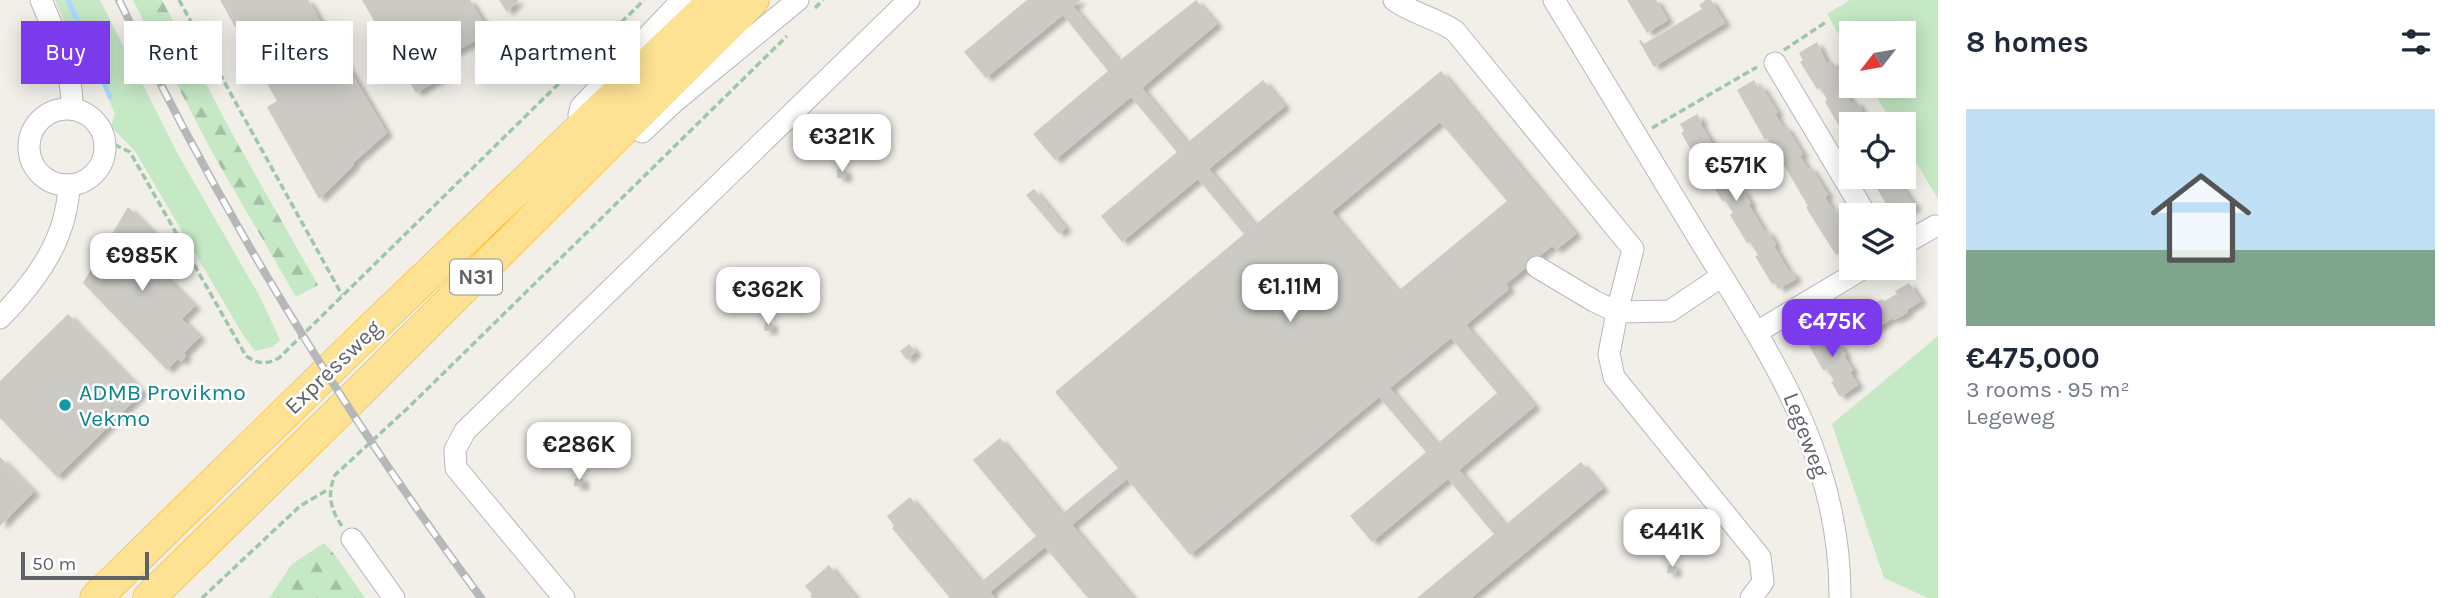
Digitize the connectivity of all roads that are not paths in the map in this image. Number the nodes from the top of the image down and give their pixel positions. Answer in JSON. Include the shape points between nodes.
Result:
{"nodes":[{"id":1,"x":41,"y":0,"type":"edge"},
{"id":2,"x":682,"y":0,"type":"edge"},
{"id":3,"x":715,"y":0,"type":"edge"},
{"id":4,"x":754,"y":0,"type":"edge"},
{"id":5,"x":909,"y":0,"type":"edge"},
{"id":6,"x":1394,"y":0,"type":"edge"},
{"id":7,"x":1554,"y":0,"type":"edge"},
{"id":8,"x":806,"y":5,"type":"edge"},
{"id":9,"x":1770,"y":61,"type":"road end"},
{"id":10,"x":72,"y":109,"type":"junction"},
{"id":11,"x":572,"y":138,"type":"junction"},
{"id":12,"x":598,"y":156,"type":"junction"},
{"id":13,"x":69,"y":185,"type":"junction"},
{"id":14,"x":1859,"y":203,"type":"edge"},
{"id":15,"x":1935,"y":226,"type":"dead end"},
{"id":16,"x":1916,"y":237,"type":"edge"},
{"id":17,"x":1537,"y":267,"type":"dead end"},
{"id":18,"x":1722,"y":276,"type":"junction"},
{"id":19,"x":1844,"y":280,"type":"edge"},
{"id":20,"x":1617,"y":312,"type":"junction"},
{"id":21,"x":0,"y":318,"type":"edge"},
{"id":22,"x":1757,"y":332,"type":"junction"},
{"id":23,"x":352,"y":539,"type":"road end"},
{"id":24,"x":96,"y":598,"type":"edge"},
{"id":25,"x":149,"y":598,"type":"edge"},
{"id":26,"x":394,"y":598,"type":"edge"},
{"id":27,"x":564,"y":598,"type":"edge"},
{"id":28,"x":1751,"y":598,"type":"edge"},
{"id":29,"x":1840,"y":598,"type":"edge"}],
"edges":[{"from":1,"to":10,"type":"street","via":[[73,87]]},
{"from":2,"to":11,"type":"street","name":"Expressweg","number":"N31","via":[[581,107]]},
{"from":3,"to":11,"type":"highway","name":"Expressweg","number":"N31"},
{"from":4,"to":12,"type":"highway","name":"Expressweg","number":"N31"},
{"from":5,"to":27,"type":"street","via":[[465,431],[455,450],[456,468]]},
{"from":6,"to":20,"type":"street","via":[[1455,31],[1633,248]]},
{"from":7,"to":18,"type":"street","name":"Legeweg"},
{"from":8,"to":12,"type":"street","name":"Expressweg","number":"N31","via":[[674,102],[624,148]]},
{"from":9,"to":14,"type":"street"},
{"from":10,"to":13,"type":"street","via":[[99,125],[105,149],[99,167],[86,179]]},
{"from":10,"to":13,"type":"street","via":[[43,118],[33,131],[30,146],[41,174]]},
{"from":11,"to":24,"type":"highway","name":"Expressweg","number":"N31"},
{"from":12,"to":25,"type":"highway","name":"Expressweg","number":"N31"},
{"from":13,"to":21,"type":"street","via":[[62,228],[53,248],[41,270]]},
{"from":15,"to":16,"type":"street"},
{"from":17,"to":20,"type":"street"},
{"from":18,"to":20,"type":"street","via":[[1670,311]]},
{"from":18,"to":22,"type":"street","name":"Legeweg"},
{"from":19,"to":22,"type":"street"},
{"from":20,"to":28,"type":"street","via":[[1609,354],[1614,377],[1760,557],[1763,582]]},
{"from":22,"to":29,"type":"street","name":"Legeweg","via":[[1797,406],[1824,481],[1834,527]]},
{"from":23,"to":26,"type":"street"}]}
